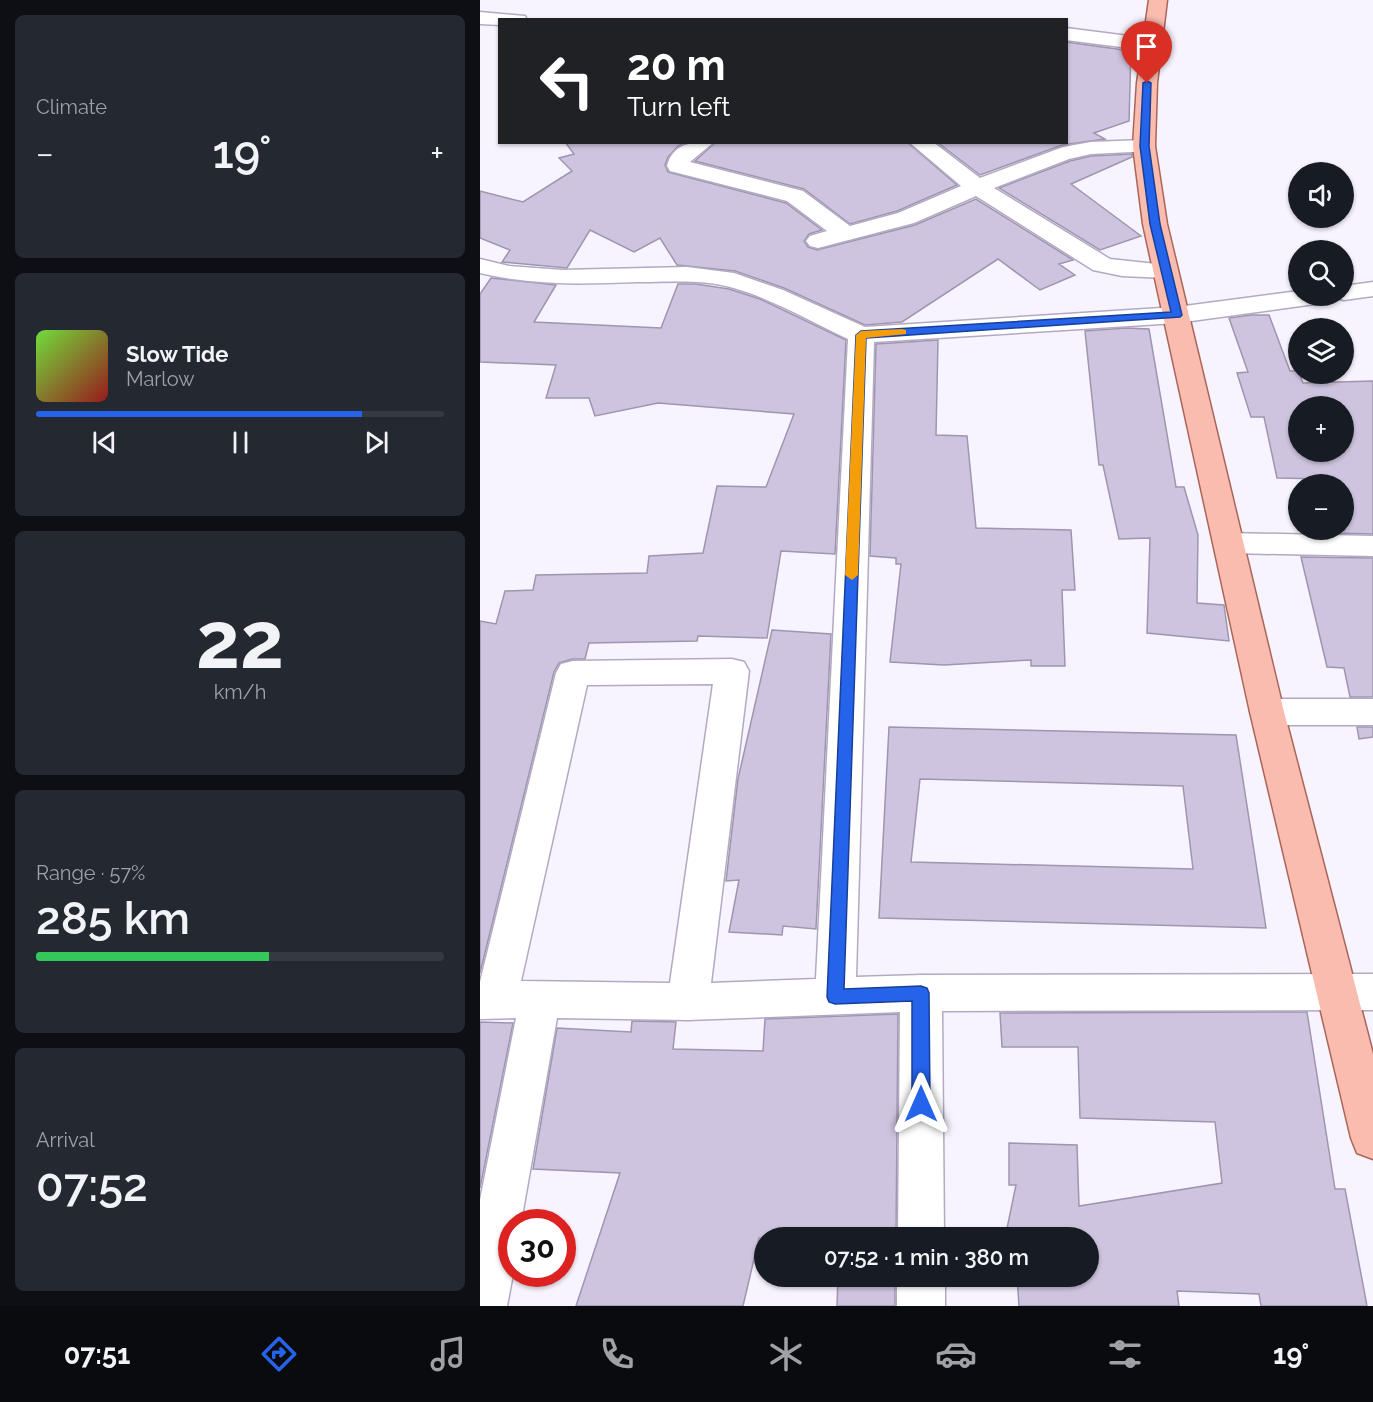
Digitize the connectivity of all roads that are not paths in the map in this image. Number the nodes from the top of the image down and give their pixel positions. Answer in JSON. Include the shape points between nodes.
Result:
{"nodes":[{"id":1,"x":1158,"y":0,"type":"edge"},
{"id":2,"x":480,"y":18,"type":"edge"},
{"id":3,"x":498,"y":19,"type":"edge"},
{"id":4,"x":1068,"y":34,"type":"edge"},
{"id":5,"x":1152,"y":45,"type":"junction"},
{"id":6,"x":702,"y":144,"type":"edge"},
{"id":7,"x":922,"y":144,"type":"edge"},
{"id":8,"x":1144,"y":146,"type":"junction"},
{"id":9,"x":977,"y":187,"type":"junction"},
{"id":10,"x":846,"y":234,"type":"junction"},
{"id":11,"x":818,"y":241,"type":"dead end"},
{"id":12,"x":480,"y":266,"type":"edge"},
{"id":13,"x":1166,"y":271,"type":"junction"},
{"id":14,"x":1373,"y":289,"type":"edge"},
{"id":15,"x":1354,"y":291,"type":"edge"},
{"id":16,"x":1288,"y":300,"type":"edge"},
{"id":17,"x":1177,"y":315,"type":"junction"},
{"id":18,"x":861,"y":335,"type":"junction"},
{"id":19,"x":1229,"y":543,"type":"junction"},
{"id":20,"x":1373,"y":546,"type":"edge"},
{"id":21,"x":1267,"y":712,"type":"junction"},
{"id":22,"x":1373,"y":712,"type":"edge"},
{"id":23,"x":1355,"y":992,"type":"edge"},
{"id":24,"x":921,"y":993,"type":"junction"},
{"id":25,"x":835,"y":997,"type":"junction"},
{"id":26,"x":540,"y":999,"type":"junction"},
{"id":27,"x":488,"y":1001,"type":"edge"},
{"id":28,"x":688,"y":1002,"type":"junction"},
{"id":29,"x":1373,"y":1138,"type":"edge"},
{"id":30,"x":921,"y":1227,"type":"edge"},
{"id":31,"x":921,"y":1287,"type":"edge"},
{"id":32,"x":483,"y":1306,"type":"edge"},
{"id":33,"x":921,"y":1306,"type":"edge"}],
"edges":[{"from":1,"to":5,"type":"main road"},
{"from":2,"to":3,"type":"street"},
{"from":4,"to":5,"type":"street"},
{"from":5,"to":8,"type":"main road"},
{"from":6,"to":10,"type":"street","via":[[680,157],[678,166],[795,196]]},
{"from":7,"to":9,"type":"street"},
{"from":8,"to":9,"type":"street","via":[[1091,148],[1063,154]]},
{"from":8,"to":13,"type":"main road"},
{"from":9,"to":10,"type":"street","via":[[906,218]]},
{"from":9,"to":13,"type":"street","via":[[1102,265]]},
{"from":10,"to":11,"type":"street"},
{"from":12,"to":18,"type":"street","via":[[509,273],[562,277],[687,274],[735,280]]},
{"from":13,"to":17,"type":"main road"},
{"from":14,"to":15,"type":"street"},
{"from":16,"to":17,"type":"street"},
{"from":17,"to":18,"type":"street"},
{"from":17,"to":19,"type":"main road"},
{"from":18,"to":25,"type":"street"},
{"from":19,"to":20,"type":"street"},
{"from":19,"to":21,"type":"main road"},
{"from":21,"to":22,"type":"street"},
{"from":21,"to":23,"type":"main road"},
{"from":23,"to":24,"type":"street"},
{"from":23,"to":29,"type":"main road"},
{"from":24,"to":25,"type":"street"},
{"from":24,"to":30,"type":"street"},
{"from":25,"to":28,"type":"street"},
{"from":26,"to":27,"type":"street"},
{"from":26,"to":28,"type":"street"},
{"from":26,"to":32,"type":"street"},
{"from":27,"to":28,"type":"street","via":[[573,673],[732,671]]},
{"from":31,"to":33,"type":"street"}]}
